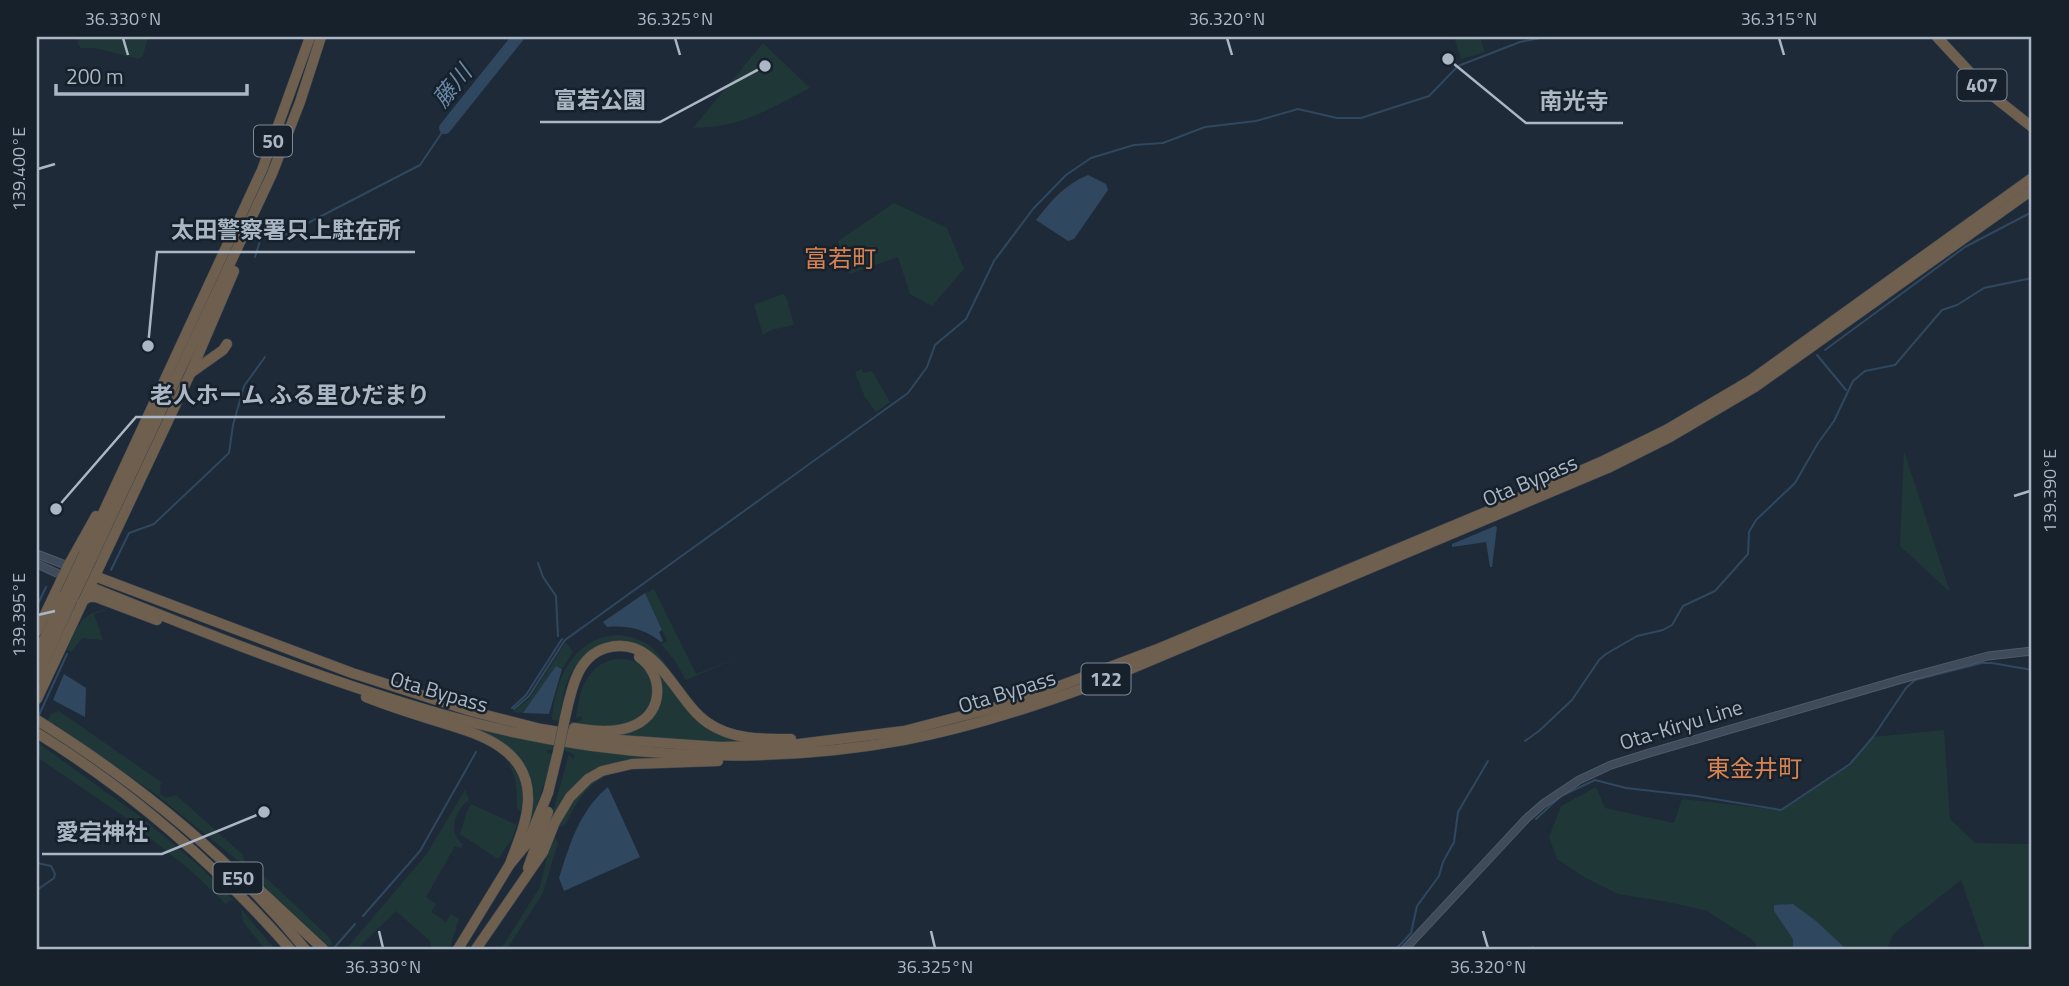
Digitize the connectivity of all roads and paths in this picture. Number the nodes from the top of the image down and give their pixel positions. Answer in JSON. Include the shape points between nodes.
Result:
{"nodes":[{"id":1,"x":310,"y":37,"type":"edge"},
{"id":2,"x":321,"y":37,"type":"edge"},
{"id":3,"x":1937,"y":37,"type":"edge"},
{"id":4,"x":2032,"y":127,"type":"edge"},
{"id":5,"x":2032,"y":178,"type":"edge"},
{"id":6,"x":2032,"y":190,"type":"edge"},
{"id":7,"x":251,"y":220,"type":"junction"},
{"id":8,"x":230,"y":242,"type":"junction"},
{"id":9,"x":208,"y":333,"type":"junction"},
{"id":10,"x":190,"y":374,"type":"junction"},
{"id":11,"x":37,"y":554,"type":"edge"},
{"id":12,"x":88,"y":556,"type":"junction"},
{"id":13,"x":37,"y":564,"type":"edge"},
{"id":14,"x":65,"y":571,"type":"junction"},
{"id":15,"x":92,"y":581,"type":"junction"},
{"id":16,"x":73,"y":598,"type":"junction"},
{"id":17,"x":37,"y":631,"type":"edge"},
{"id":18,"x":203,"y":633,"type":"junction"},
{"id":19,"x":2032,"y":651,"type":"edge"},
{"id":20,"x":37,"y":655,"type":"edge"},
{"id":21,"x":37,"y":677,"type":"edge"},
{"id":22,"x":348,"y":686,"type":"junction"},
{"id":23,"x":37,"y":699,"type":"edge"},
{"id":24,"x":568,"y":719,"type":"junction"},
{"id":25,"x":37,"y":720,"type":"edge"},
{"id":26,"x":508,"y":721,"type":"junction"},
{"id":27,"x":37,"y":733,"type":"edge"},
{"id":28,"x":51,"y":735,"type":"junction"},
{"id":29,"x":846,"y":740,"type":"junction"},
{"id":30,"x":561,"y":752,"type":"junction"},
{"id":31,"x":760,"y":755,"type":"junction"},
{"id":32,"x":166,"y":812,"type":"junction"},
{"id":33,"x":510,"y":864,"type":"junction"},
{"id":34,"x":526,"y":875,"type":"junction"},
{"id":35,"x":290,"y":949,"type":"edge"},
{"id":36,"x":305,"y":949,"type":"edge"},
{"id":37,"x":323,"y":949,"type":"edge"},
{"id":38,"x":458,"y":949,"type":"edge"},
{"id":39,"x":476,"y":949,"type":"edge"},
{"id":40,"x":1405,"y":949,"type":"edge"}],
"edges":[{"from":1,"to":8,"type":"highway","number":"50","via":[[262,170]]},
{"from":2,"to":7,"type":"highway","number":"50","via":[[300,102]]},
{"from":3,"to":4,"type":"highway","number":"407","via":[[1989,93]]},
{"from":5,"to":29,"type":"highway","name":"Ota Bypass","number":"122","via":[[1751,380],[1605,460],[1242,614],[1020,701],[904,731]]},
{"from":6,"to":31,"type":"highway","name":"Ota Bypass","number":"122","via":[[1755,387],[1608,468],[1171,653],[1022,710],[904,740]]},
{"from":7,"to":9,"type":"highway","via":[[245,247]]},
{"from":7,"to":12,"type":"highway","number":"50"},
{"from":8,"to":12,"type":"highway","number":"50"},
{"from":8,"to":14,"type":"highway","number":"50","via":[[213,267]]},
{"from":9,"to":10,"type":"highway"},
{"from":9,"to":10,"type":"highway","via":[[213,348],[227,344]]},
{"from":10,"to":15,"type":"highway"},
{"from":11,"to":14,"type":"main road"},
{"from":12,"to":16,"type":"highway","number":"50","bridge":true},
{"from":13,"to":14,"type":"main road"},
{"from":14,"to":15,"type":"highway","name":"Ota Bypass","number":"122"},
{"from":14,"to":17,"type":"highway","number":"50"},
{"from":15,"to":16,"type":"highway","number":"50"},
{"from":15,"to":18,"type":"highway","name":"Ota Bypass","number":"122"},
{"from":15,"to":26,"type":"highway","name":"Ota Bypass","number":"122","via":[[352,673]]},
{"from":16,"to":18,"type":"highway","via":[[96,597]]},
{"from":16,"to":20,"type":"highway","number":"50"},
{"from":16,"to":21,"type":"highway","number":"50"},
{"from":16,"to":23,"type":"highway","number":"50"},
{"from":18,"to":22,"type":"highway","name":"Ota Bypass","number":"122"},
{"from":19,"to":40,"type":"main road","name":"Ota-Kiryu Line","via":[[1988,656],[1895,681],[1648,753],[1585,776],[1530,815]]},
{"from":22,"to":31,"type":"highway","name":"Ota Bypass","number":"122","via":[[537,737],[652,752]]},
{"from":22,"to":33,"type":"highway","via":[[394,708],[488,738],[512,756],[522,771],[528,799]]},
{"from":24,"to":26,"type":"highway","via":[[582,679],[601,657],[633,654],[654,673],[655,705],[628,728],[583,730]]},
{"from":24,"to":29,"type":"highway","via":[[571,689],[581,667],[600,650],[627,646],[646,654],[693,711],[724,732],[754,738],[836,736]]},
{"from":24,"to":30,"type":"highway"},
{"from":25,"to":28,"type":"highway","number":"E50"},
{"from":26,"to":29,"type":"highway","name":"Ota Bypass","number":"122","via":[[604,740],[659,744],[759,747]]},
{"from":27,"to":28,"type":"highway","number":"E50"},
{"from":28,"to":32,"type":"highway","number":"E50","via":[[115,772]]},
{"from":28,"to":35,"type":"highway","number":"E50","via":[[192,850]]},
{"from":30,"to":33,"type":"highway","via":[[541,814],[528,842]]},
{"from":30,"to":34,"type":"highway","via":[[553,797]]},
{"from":31,"to":34,"type":"highway","via":[[743,760],[632,764],[602,771],[570,797],[543,852]]},
{"from":32,"to":36,"type":"highway","number":"E50","via":[[228,868]]},
{"from":32,"to":37,"type":"highway","via":[[209,843]]},
{"from":33,"to":38,"type":"highway"},
{"from":34,"to":39,"type":"highway"}]}
